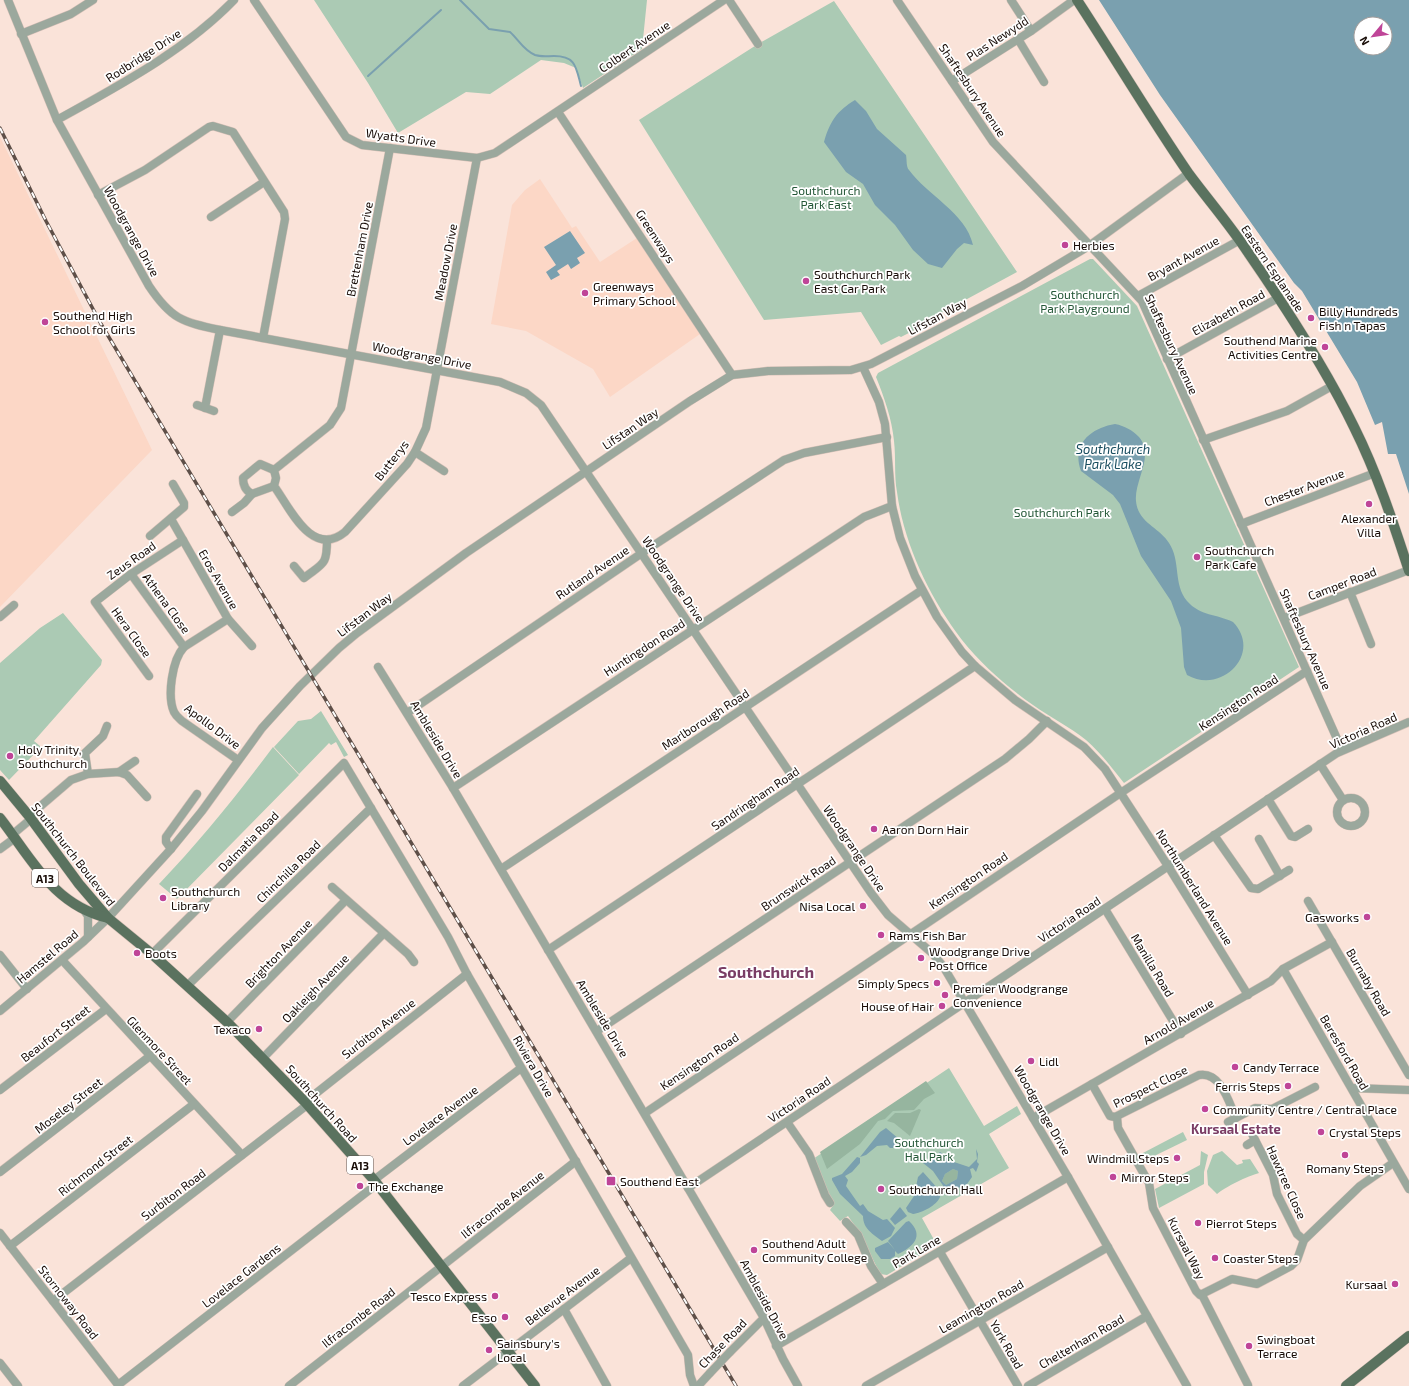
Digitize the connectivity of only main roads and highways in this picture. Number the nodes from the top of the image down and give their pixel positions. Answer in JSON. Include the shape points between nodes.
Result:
{"nodes":[{"id":1,"x":1077,"y":0,"type":"edge"},
{"id":2,"x":1409,"y":570,"type":"edge"},
{"id":3,"x":0,"y":781,"type":"edge"},
{"id":4,"x":0,"y":818,"type":"edge"},
{"id":5,"x":108,"y":918,"type":"junction"},
{"id":6,"x":1409,"y":1336,"type":"edge"},
{"id":7,"x":1384,"y":1356,"type":"junction"},
{"id":8,"x":535,"y":1386,"type":"edge"},
{"id":9,"x":1346,"y":1386,"type":"edge"},
{"id":10,"x":1355,"y":1386,"type":"edge"}],
"edges":[{"from":1,"to":2,"type":"main road","name":"Eastern Esplanade","via":[[1189,173],[1240,240],[1332,386],[1375,473]]},
{"from":3,"to":5,"type":"main road","name":"Southchurch Boulevard","number":"A13"},
{"from":4,"to":5,"type":"main road","name":"Southchurch Boulevard","number":"A13","via":[[56,891],[84,910]]},
{"from":5,"to":8,"type":"main road","name":"Southchurch Road","number":"A13","via":[[188,985],[306,1104],[376,1182]]},
{"from":6,"to":7,"type":"main road"},
{"from":7,"to":9,"type":"main road"},
{"from":7,"to":10,"type":"main road"}]}
